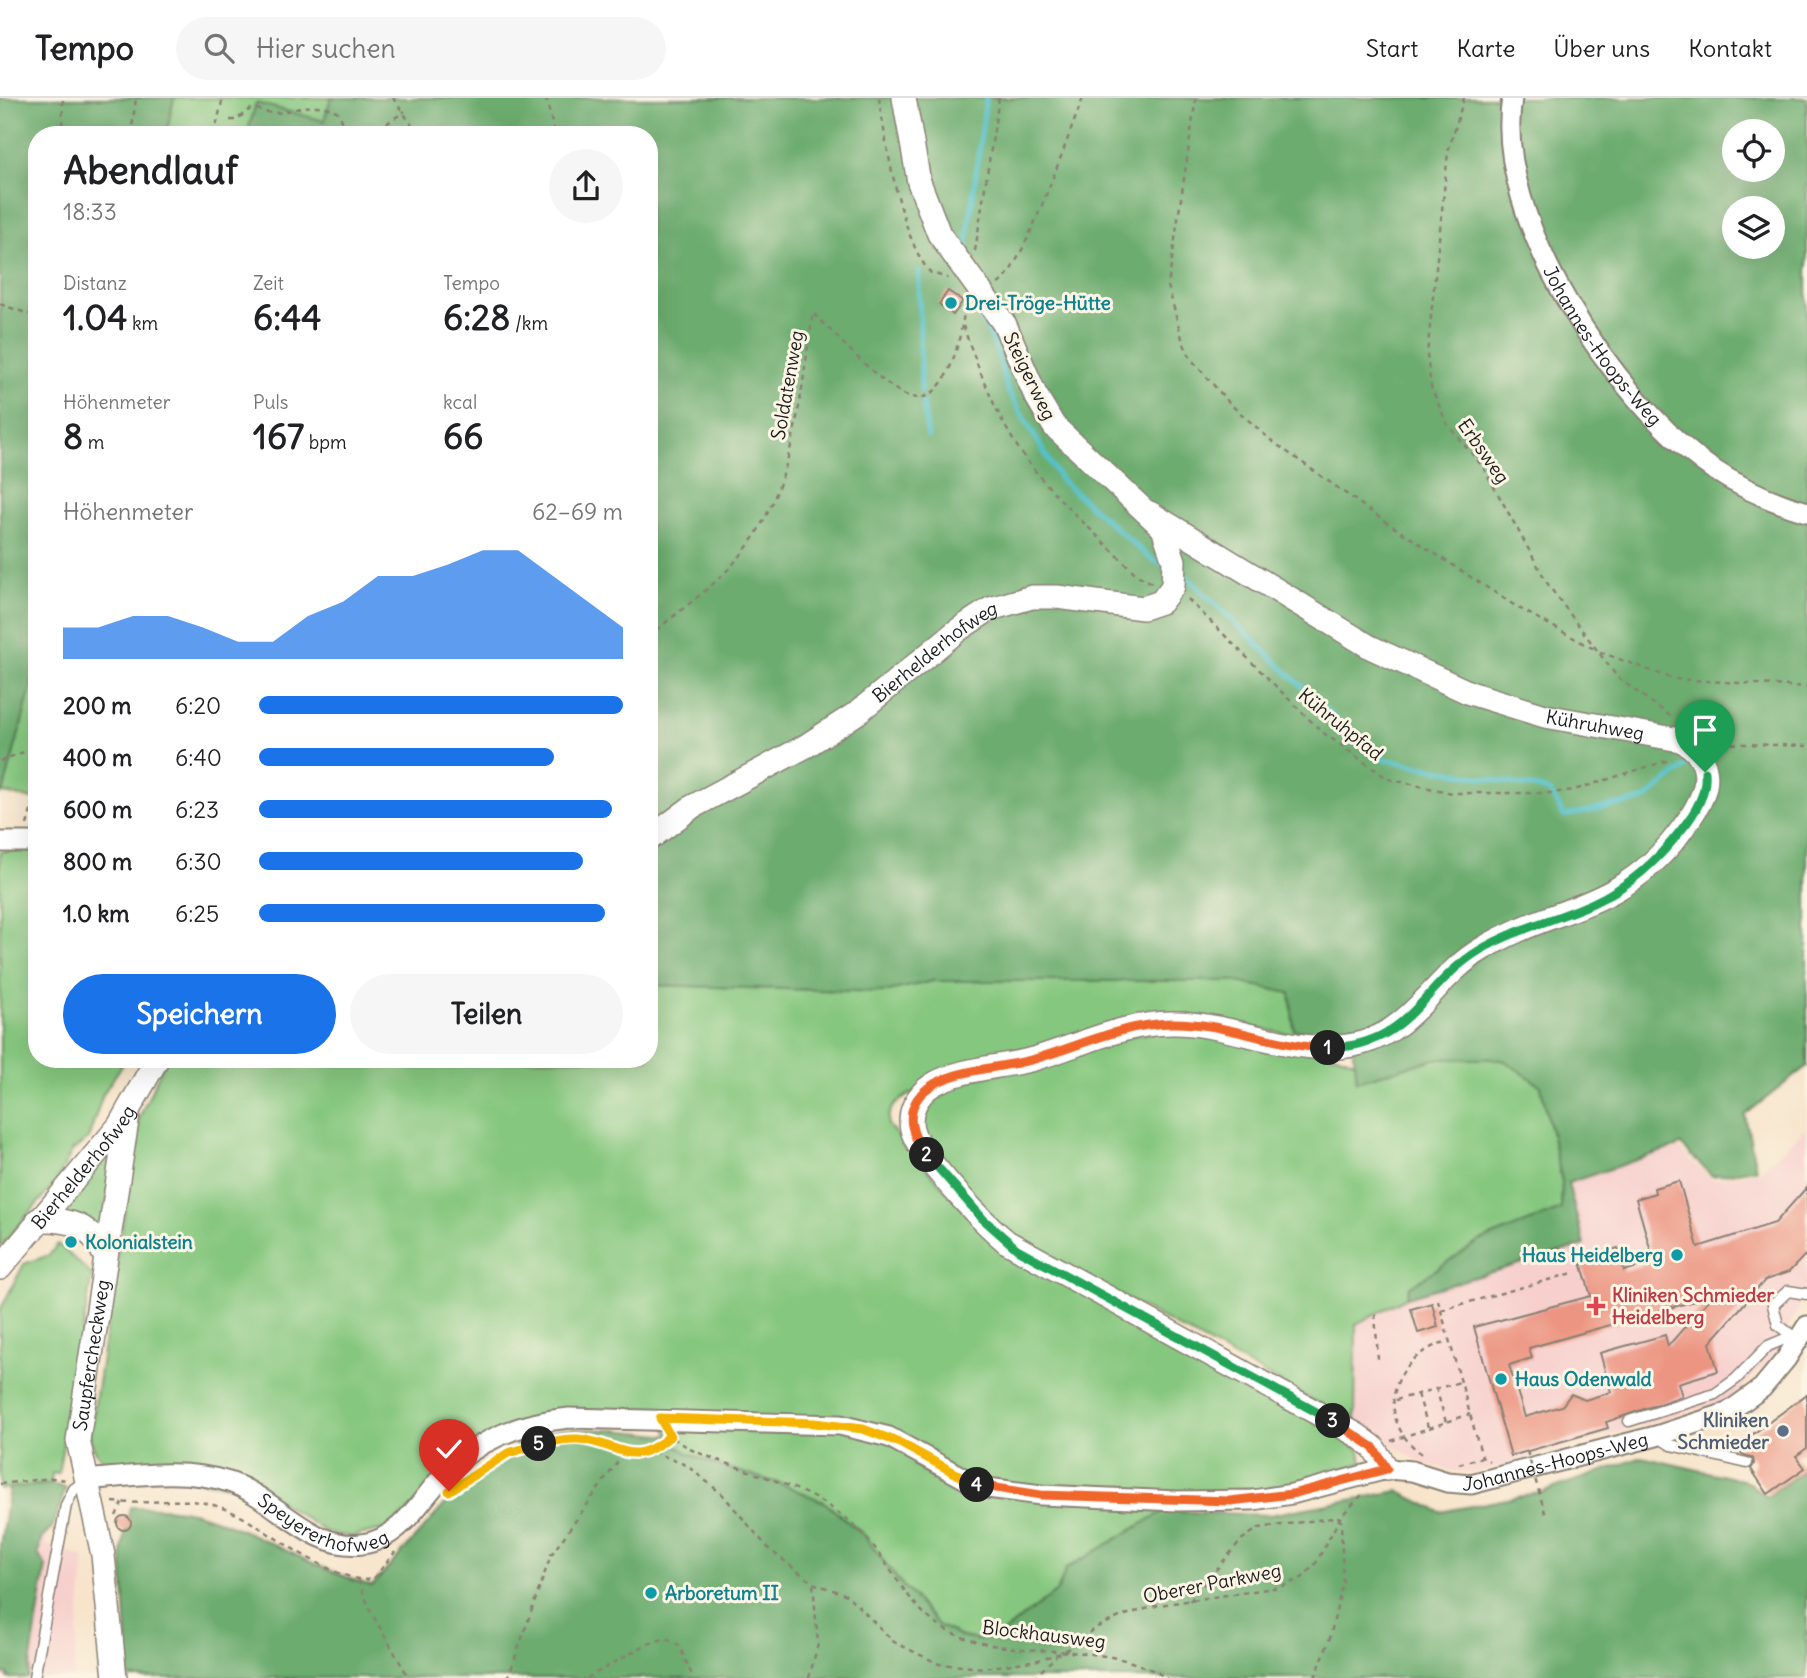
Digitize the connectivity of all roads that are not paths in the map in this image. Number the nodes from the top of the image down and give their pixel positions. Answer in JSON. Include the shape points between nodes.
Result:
{"nodes":[{"id":1,"x":904,"y":98,"type":"edge"},
{"id":2,"x":1512,"y":98,"type":"edge"},
{"id":3,"x":1807,"y":512,"type":"edge"},
{"id":4,"x":1150,"y":513,"type":"junction"},
{"id":5,"x":658,"y":832,"type":"edge"},
{"id":6,"x":0,"y":842,"type":"edge"},
{"id":7,"x":28,"y":842,"type":"edge"},
{"id":8,"x":153,"y":1068,"type":"edge"},
{"id":9,"x":128,"y":1114,"type":"junction"},
{"id":10,"x":38,"y":1220,"type":"junction"},
{"id":11,"x":105,"y":1256,"type":"junction"},
{"id":12,"x":0,"y":1268,"type":"edge"},
{"id":13,"x":1807,"y":1294,"type":"edge"},
{"id":14,"x":1799,"y":1334,"type":"edge"},
{"id":15,"x":1629,"y":1421,"type":"dead end"},
{"id":16,"x":1657,"y":1436,"type":"junction"},
{"id":17,"x":1382,"y":1460,"type":"junction"},
{"id":18,"x":1747,"y":1463,"type":"dead end"},
{"id":19,"x":84,"y":1486,"type":"junction"},
{"id":20,"x":34,"y":1678,"type":"edge"},
{"id":21,"x":114,"y":1678,"type":"edge"}],
"edges":[{"from":1,"to":4,"type":"street","name":"Steigerweg","via":[[927,208],[947,246],[1004,325],[1054,426]]},
{"from":2,"to":3,"type":"street","name":"Johannes-Hoops-Weg","via":[[1511,144],[1527,212],[1551,270],[1602,355],[1655,419],[1710,467],[1747,491]]},
{"from":4,"to":5,"type":"street","name":"Bierhelderhofweg","via":[[1166,533],[1175,570],[1173,586],[1161,602],[1143,608],[1032,597],[990,609],[858,713],[692,807]]},
{"from":4,"to":17,"type":"street","name":"Kühruhweg","via":[[1419,672],[1521,710],[1671,737],[1693,747],[1704,767],[1702,794],[1686,823],[1651,865],[1603,898],[1481,949],[1412,1015],[1378,1038],[1343,1047],[1308,1047],[1203,1025],[1140,1026],[1036,1059],[944,1079],[927,1089],[914,1106],[912,1129],[920,1146],[971,1208],[1007,1242],[1357,1434]]},
{"from":6,"to":7,"type":"street"},
{"from":8,"to":9,"type":"street","name":"Bierhelderhofweg"},
{"from":9,"to":10,"type":"street","name":"Bierhelderhofweg"},
{"from":9,"to":11,"type":"street","name":"Saupfercheckweg"},
{"from":10,"to":11,"type":"street","via":[[78,1223],[91,1233]]},
{"from":10,"to":12,"type":"street","name":"Bierhelderhofweg"},
{"from":11,"to":19,"type":"street","name":"Saupfercheckweg","via":[[79,1424]]},
{"from":13,"to":14,"type":"lane","via":[[1788,1291],[1773,1305],[1774,1319]]},
{"from":14,"to":15,"type":"lane","via":[[1768,1346],[1715,1394]]},
{"from":14,"to":16,"type":"street","name":"Johannes-Hoops-Weg","via":[[1762,1388],[1747,1401],[1727,1413]]},
{"from":16,"to":17,"type":"street","name":"Johannes-Hoops-Weg","via":[[1479,1483],[1447,1482]]},
{"from":16,"to":18,"type":"lane","via":[[1671,1445]]},
{"from":17,"to":19,"type":"street","name":"Speyererhofweg","via":[[1292,1494],[1253,1500],[1041,1495],[980,1486],[898,1442],[863,1429],[814,1423],[665,1427],[569,1418],[507,1432],[457,1461],[393,1532],[360,1545],[324,1539],[257,1495],[219,1479],[179,1475]]},
{"from":19,"to":20,"type":"lane","via":[[66,1505]]},
{"from":19,"to":21,"type":"street","name":"Saupfercheckweg","via":[[103,1555]]}]}
